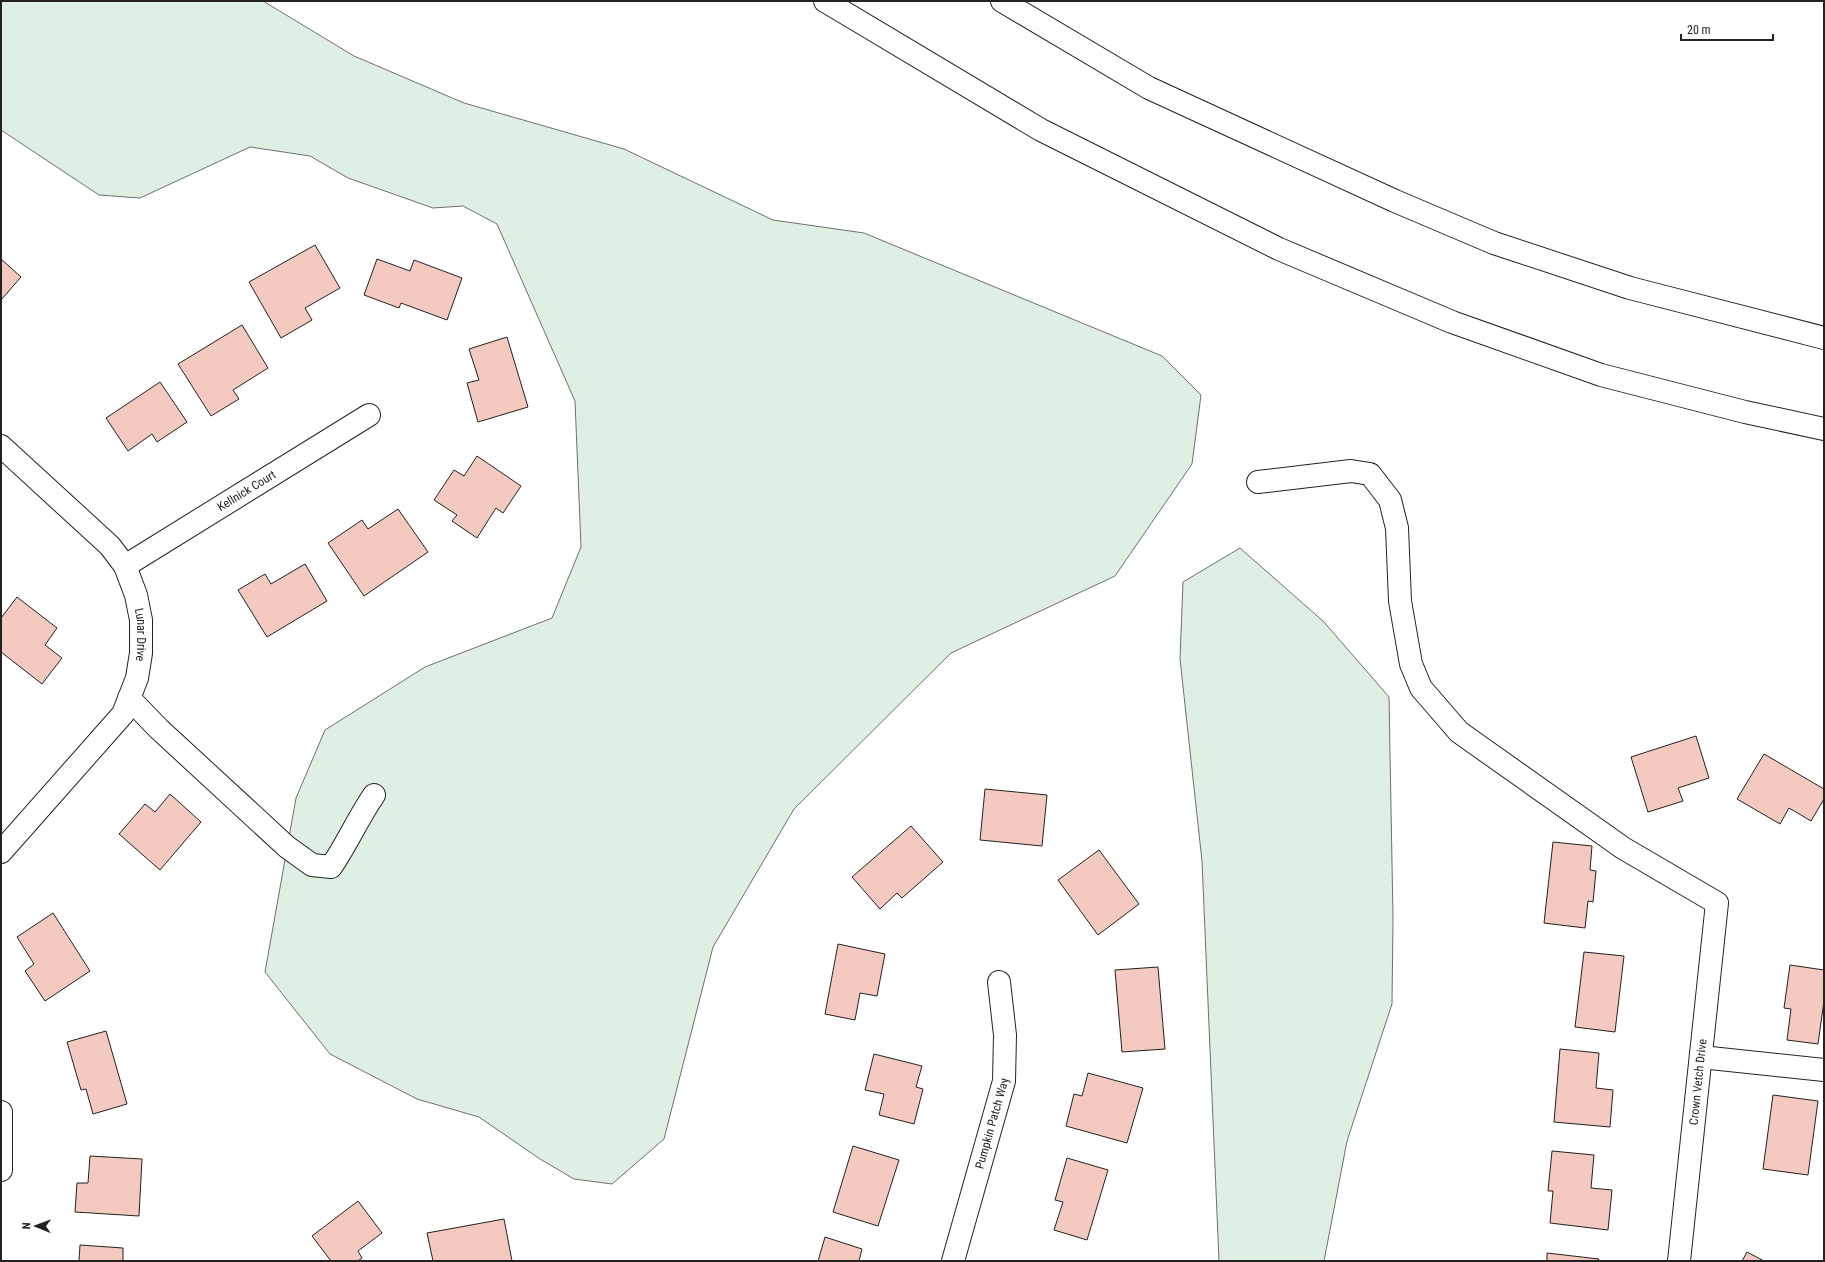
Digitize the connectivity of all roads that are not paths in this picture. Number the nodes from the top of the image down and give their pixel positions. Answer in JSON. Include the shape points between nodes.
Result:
{"nodes":[{"id":1,"x":825,"y":1,"type":"edge"},
{"id":2,"x":1002,"y":1,"type":"edge"},
{"id":3,"x":1824,"y":338,"type":"edge"},
{"id":4,"x":369,"y":415,"type":"dead end"},
{"id":5,"x":1824,"y":429,"type":"edge"},
{"id":6,"x":1,"y":446,"type":"edge"},
{"id":7,"x":1258,"y":482,"type":"dead end"},
{"id":8,"x":125,"y":566,"type":"junction"},
{"id":9,"x":129,"y":698,"type":"junction"},
{"id":10,"x":374,"y":795,"type":"dead end"},
{"id":11,"x":1,"y":852,"type":"edge"},
{"id":12,"x":999,"y":982,"type":"dead end"},
{"id":13,"x":1701,"y":1057,"type":"junction"},
{"id":14,"x":1824,"y":1070,"type":"edge"},
{"id":15,"x":1,"y":1112,"type":"edge"},
{"id":16,"x":1,"y":1170,"type":"edge"},
{"id":17,"x":953,"y":1261,"type":"edge"},
{"id":18,"x":1679,"y":1261,"type":"edge"}],
"edges":[{"from":1,"to":5,"type":"main road","via":[[1041,130],[1279,249],[1452,322],[1601,375],[1745,412]]},
{"from":2,"to":3,"type":"main road","via":[[1149,88],[1395,201],[1494,243],[1630,288]]},
{"from":4,"to":8,"type":"main road","name":"Kellnick Court"},
{"from":6,"to":8,"type":"main road","name":"Lunar Drive","via":[[110,546]]},
{"from":7,"to":13,"type":"main road","name":"Crown Vetch Drive","via":[[1351,471],[1370,474],[1390,500],[1397,528],[1400,601],[1411,664],[1421,688],[1459,732],[1623,848],[1717,903]]},
{"from":8,"to":9,"type":"main road","name":"Lunar Drive","via":[[142,620],[137,678]]},
{"from":9,"to":10,"type":"main road","via":[[199,767],[287,847],[312,865],[331,867]]},
{"from":9,"to":11,"type":"main road","name":"Lunar Drive","via":[[123,714]]},
{"from":12,"to":17,"type":"main road","name":"Pumpkin Patch Way","via":[[1005,1035],[1004,1081]]},
{"from":13,"to":14,"type":"main road"},
{"from":13,"to":18,"type":"main road","name":"Crown Vetch Drive"},
{"from":15,"to":16,"type":"main road"}]}
